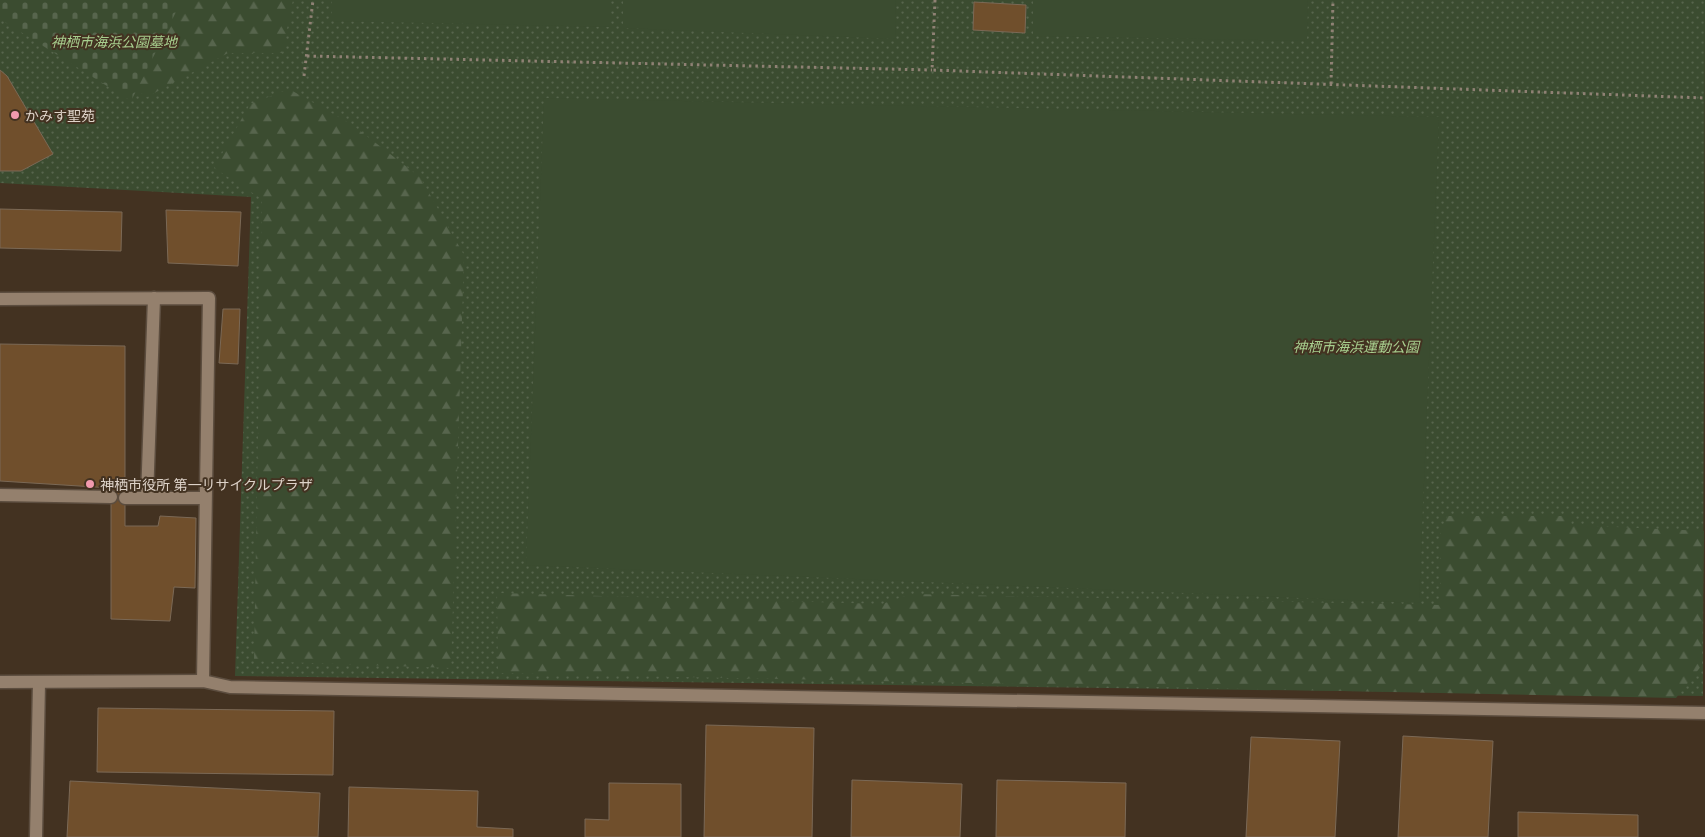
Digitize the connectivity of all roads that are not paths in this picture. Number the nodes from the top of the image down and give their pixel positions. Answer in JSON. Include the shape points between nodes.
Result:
{"nodes":[{"id":1,"x":154,"y":298,"type":"junction"},
{"id":2,"x":0,"y":299,"type":"edge"},
{"id":3,"x":0,"y":495,"type":"edge"},
{"id":4,"x":111,"y":497,"type":"dead end"},
{"id":5,"x":125,"y":498,"type":"dead end"},
{"id":6,"x":147,"y":498,"type":"junction"},
{"id":7,"x":206,"y":498,"type":"junction"},
{"id":8,"x":203,"y":681,"type":"junction"},
{"id":9,"x":0,"y":682,"type":"edge"},
{"id":10,"x":39,"y":683,"type":"junction"},
{"id":11,"x":1705,"y":713,"type":"edge"},
{"id":12,"x":36,"y":837,"type":"edge"}],
"edges":[{"from":1,"to":2,"type":"street"},
{"from":1,"to":6,"type":"street"},
{"from":1,"to":7,"type":"street","via":[[209,298]]},
{"from":3,"to":4,"type":"street"},
{"from":5,"to":6,"type":"street"},
{"from":6,"to":7,"type":"street"},
{"from":7,"to":8,"type":"street"},
{"from":8,"to":10,"type":"street"},
{"from":8,"to":11,"type":"street","via":[[240,687]]},
{"from":9,"to":10,"type":"street"},
{"from":10,"to":12,"type":"street"}]}
